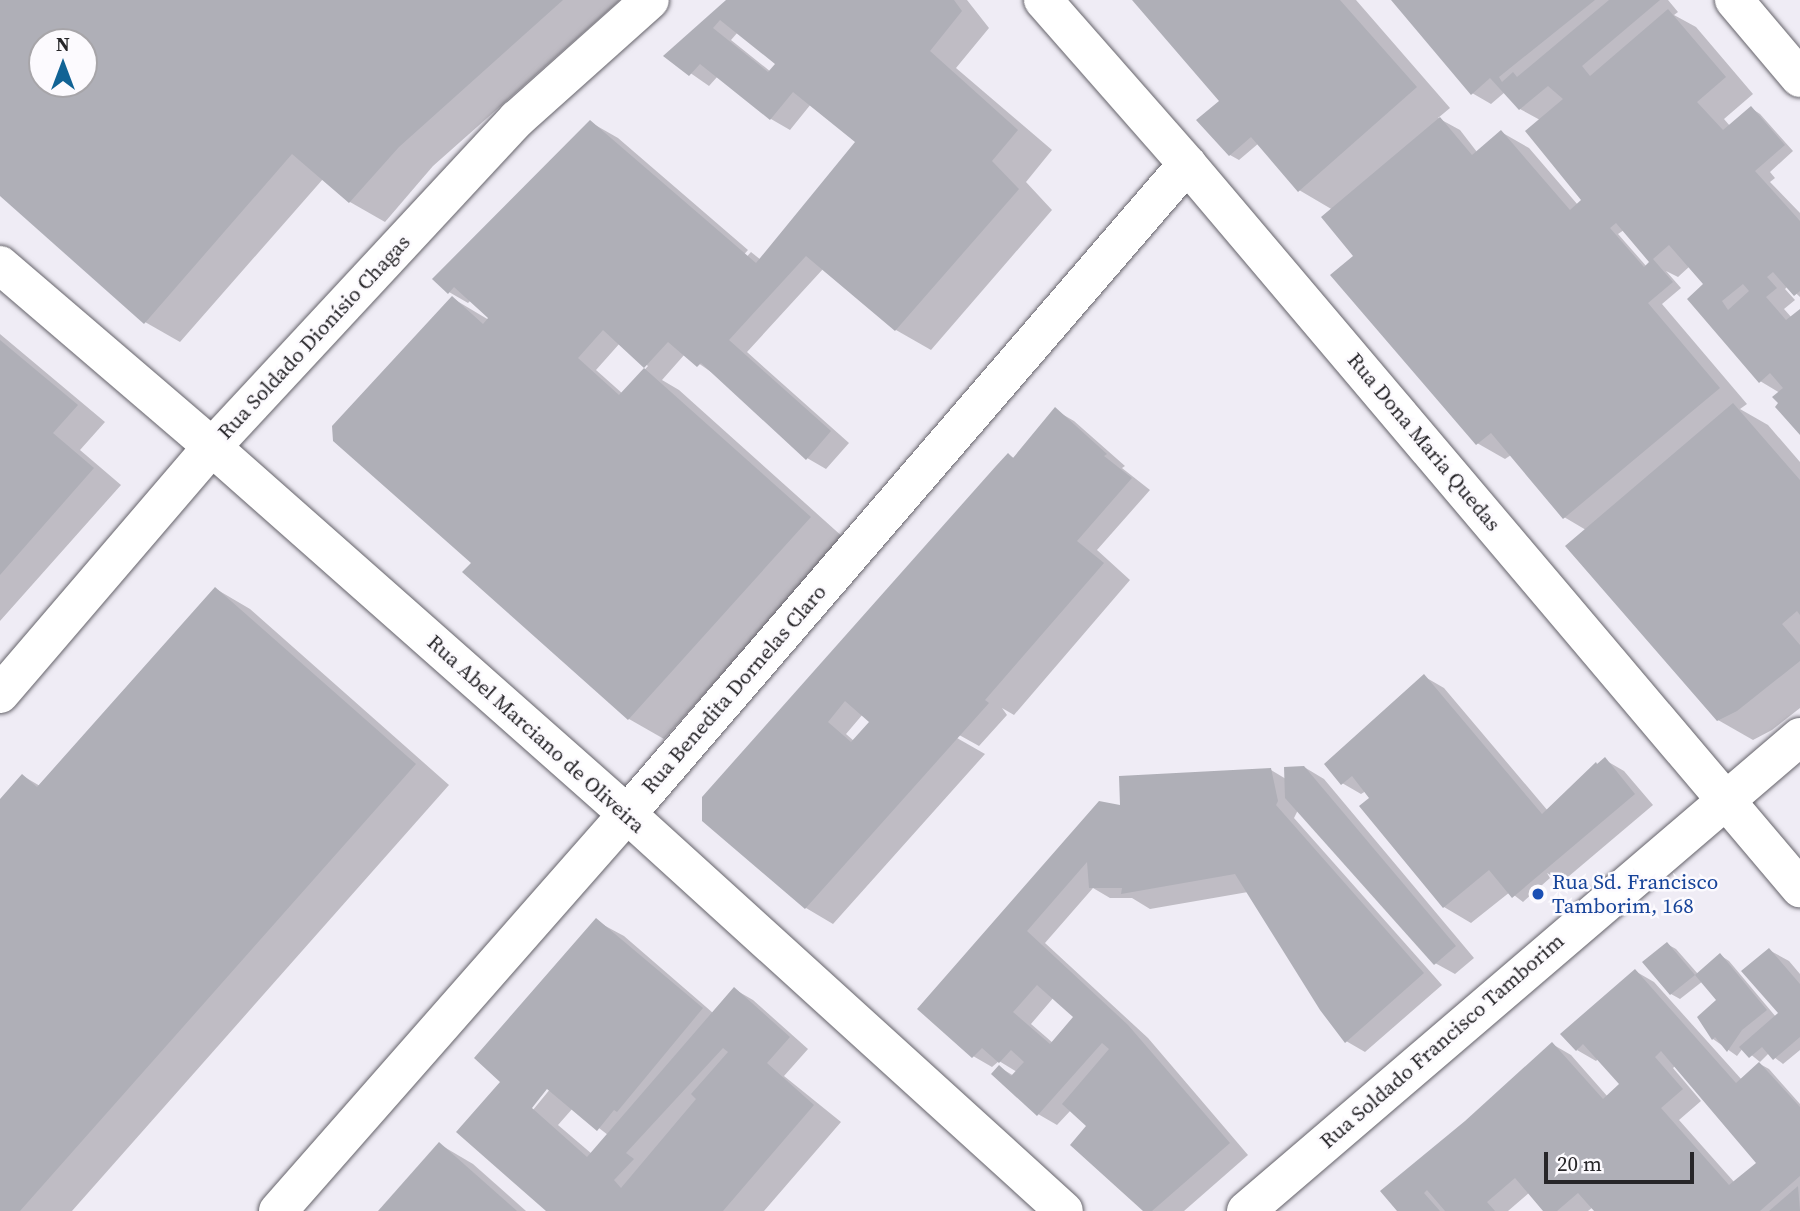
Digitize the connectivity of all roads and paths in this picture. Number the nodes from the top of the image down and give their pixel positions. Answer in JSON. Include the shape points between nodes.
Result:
{"nodes":[{"id":1,"x":650,"y":0,"type":"edge"},
{"id":2,"x":1043,"y":0,"type":"edge"},
{"id":3,"x":1734,"y":0,"type":"edge"},
{"id":4,"x":1800,"y":78,"type":"edge"},
{"id":5,"x":1187,"y":164,"type":"junction"},
{"id":6,"x":0,"y":265,"type":"edge"},
{"id":7,"x":212,"y":447,"type":"junction"},
{"id":8,"x":0,"y":694,"type":"edge"},
{"id":9,"x":1800,"y":737,"type":"edge"},
{"id":10,"x":1726,"y":797,"type":"junction"},
{"id":11,"x":627,"y":814,"type":"junction"},
{"id":12,"x":1800,"y":888,"type":"edge"},
{"id":13,"x":278,"y":1211,"type":"edge"},
{"id":14,"x":1063,"y":1211,"type":"edge"},
{"id":15,"x":1245,"y":1211,"type":"edge"}],
"edges":[{"from":1,"to":7,"type":"street","name":"Rua Soldado Dionísio Chagas","via":[[517,119]]},
{"from":2,"to":5,"type":"street","name":"Rua Dona Maria Quedas"},
{"from":3,"to":4,"type":"street"},
{"from":5,"to":10,"type":"street","name":"Rua Dona Maria Quedas"},
{"from":5,"to":11,"type":"street","name":"Rua Benedita Dornelas Claro"},
{"from":6,"to":7,"type":"street","name":"Rua Abel Marciano de Oliveira"},
{"from":7,"to":8,"type":"street","name":"Rua Soldado Dionísio Chagas"},
{"from":7,"to":11,"type":"street","name":"Rua Abel Marciano de Oliveira"},
{"from":9,"to":10,"type":"street","name":"Rua Soldado Francisco Tamborim"},
{"from":10,"to":12,"type":"street","name":"Rua Dona Maria Quedas"},
{"from":10,"to":15,"type":"street","name":"Rua Soldado Francisco Tamborim"},
{"from":11,"to":13,"type":"street","name":"Rua Benedita Dornelas Claro"},
{"from":11,"to":14,"type":"street","name":"Rua Abel Marciano de Oliveira"}]}
